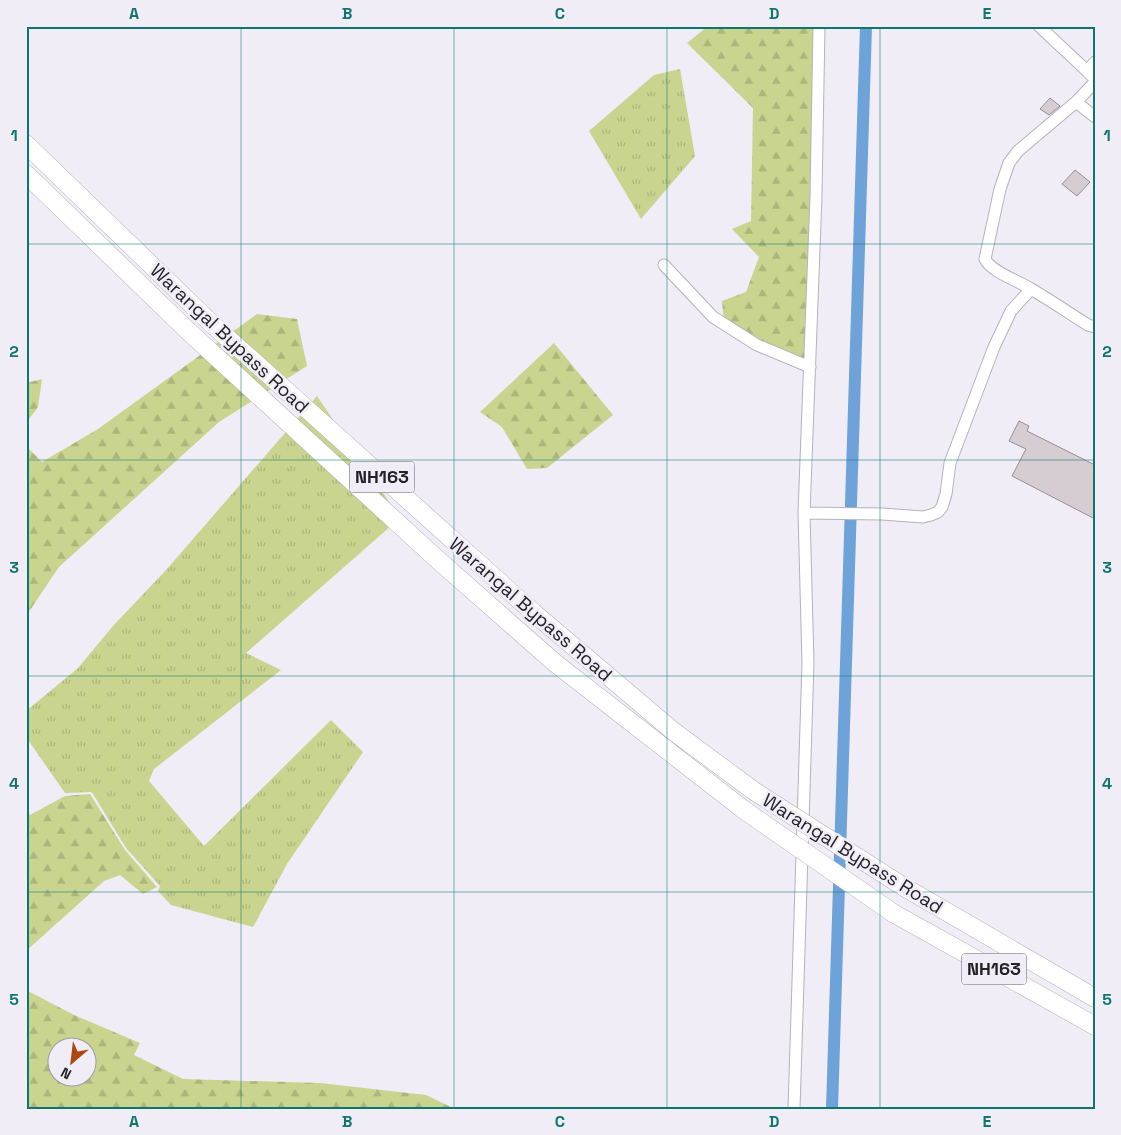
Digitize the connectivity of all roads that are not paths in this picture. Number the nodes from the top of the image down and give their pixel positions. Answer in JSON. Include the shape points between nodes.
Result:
{"nodes":[{"id":1,"x":819,"y":26,"type":"edge"},
{"id":2,"x":1038,"y":26,"type":"edge"},
{"id":3,"x":1093,"y":74,"type":"edge"},
{"id":4,"x":1076,"y":102,"type":"junction"},
{"id":5,"x":1095,"y":117,"type":"edge"},
{"id":6,"x":26,"y":144,"type":"edge"},
{"id":7,"x":26,"y":174,"type":"edge"},
{"id":8,"x":664,"y":265,"type":"dead end"},
{"id":9,"x":1031,"y":288,"type":"junction"},
{"id":10,"x":1095,"y":327,"type":"edge"},
{"id":11,"x":810,"y":366,"type":"junction"},
{"id":12,"x":804,"y":513,"type":"junction"},
{"id":13,"x":1095,"y":998,"type":"edge"},
{"id":14,"x":1095,"y":1026,"type":"edge"},
{"id":15,"x":794,"y":1109,"type":"edge"}],
"edges":[{"from":1,"to":11,"type":"street"},
{"from":2,"to":3,"type":"street"},
{"from":3,"to":4,"type":"street"},
{"from":4,"to":5,"type":"street"},
{"from":4,"to":9,"type":"street","via":[[1018,151],[1009,164],[1000,189],[985,259],[993,268]]},
{"from":6,"to":13,"type":"highway","name":"Warangal Bypass Road","number":"NH163","bridge":true,"via":[[212,324],[534,613],[673,731],[754,791],[904,887]]},
{"from":7,"to":14,"type":"highway","name":"Warangal Bypass Road","number":"NH163","bridge":true,"via":[[187,330],[555,663],[744,810],[893,913]]},
{"from":8,"to":11,"type":"street","via":[[713,318],[757,345]]},
{"from":9,"to":10,"type":"street"},
{"from":9,"to":12,"type":"street","via":[[1011,311],[994,347],[950,463],[946,494],[938,512],[923,517]]},
{"from":11,"to":12,"type":"street"},
{"from":12,"to":15,"type":"street","via":[[808,664]]}]}
